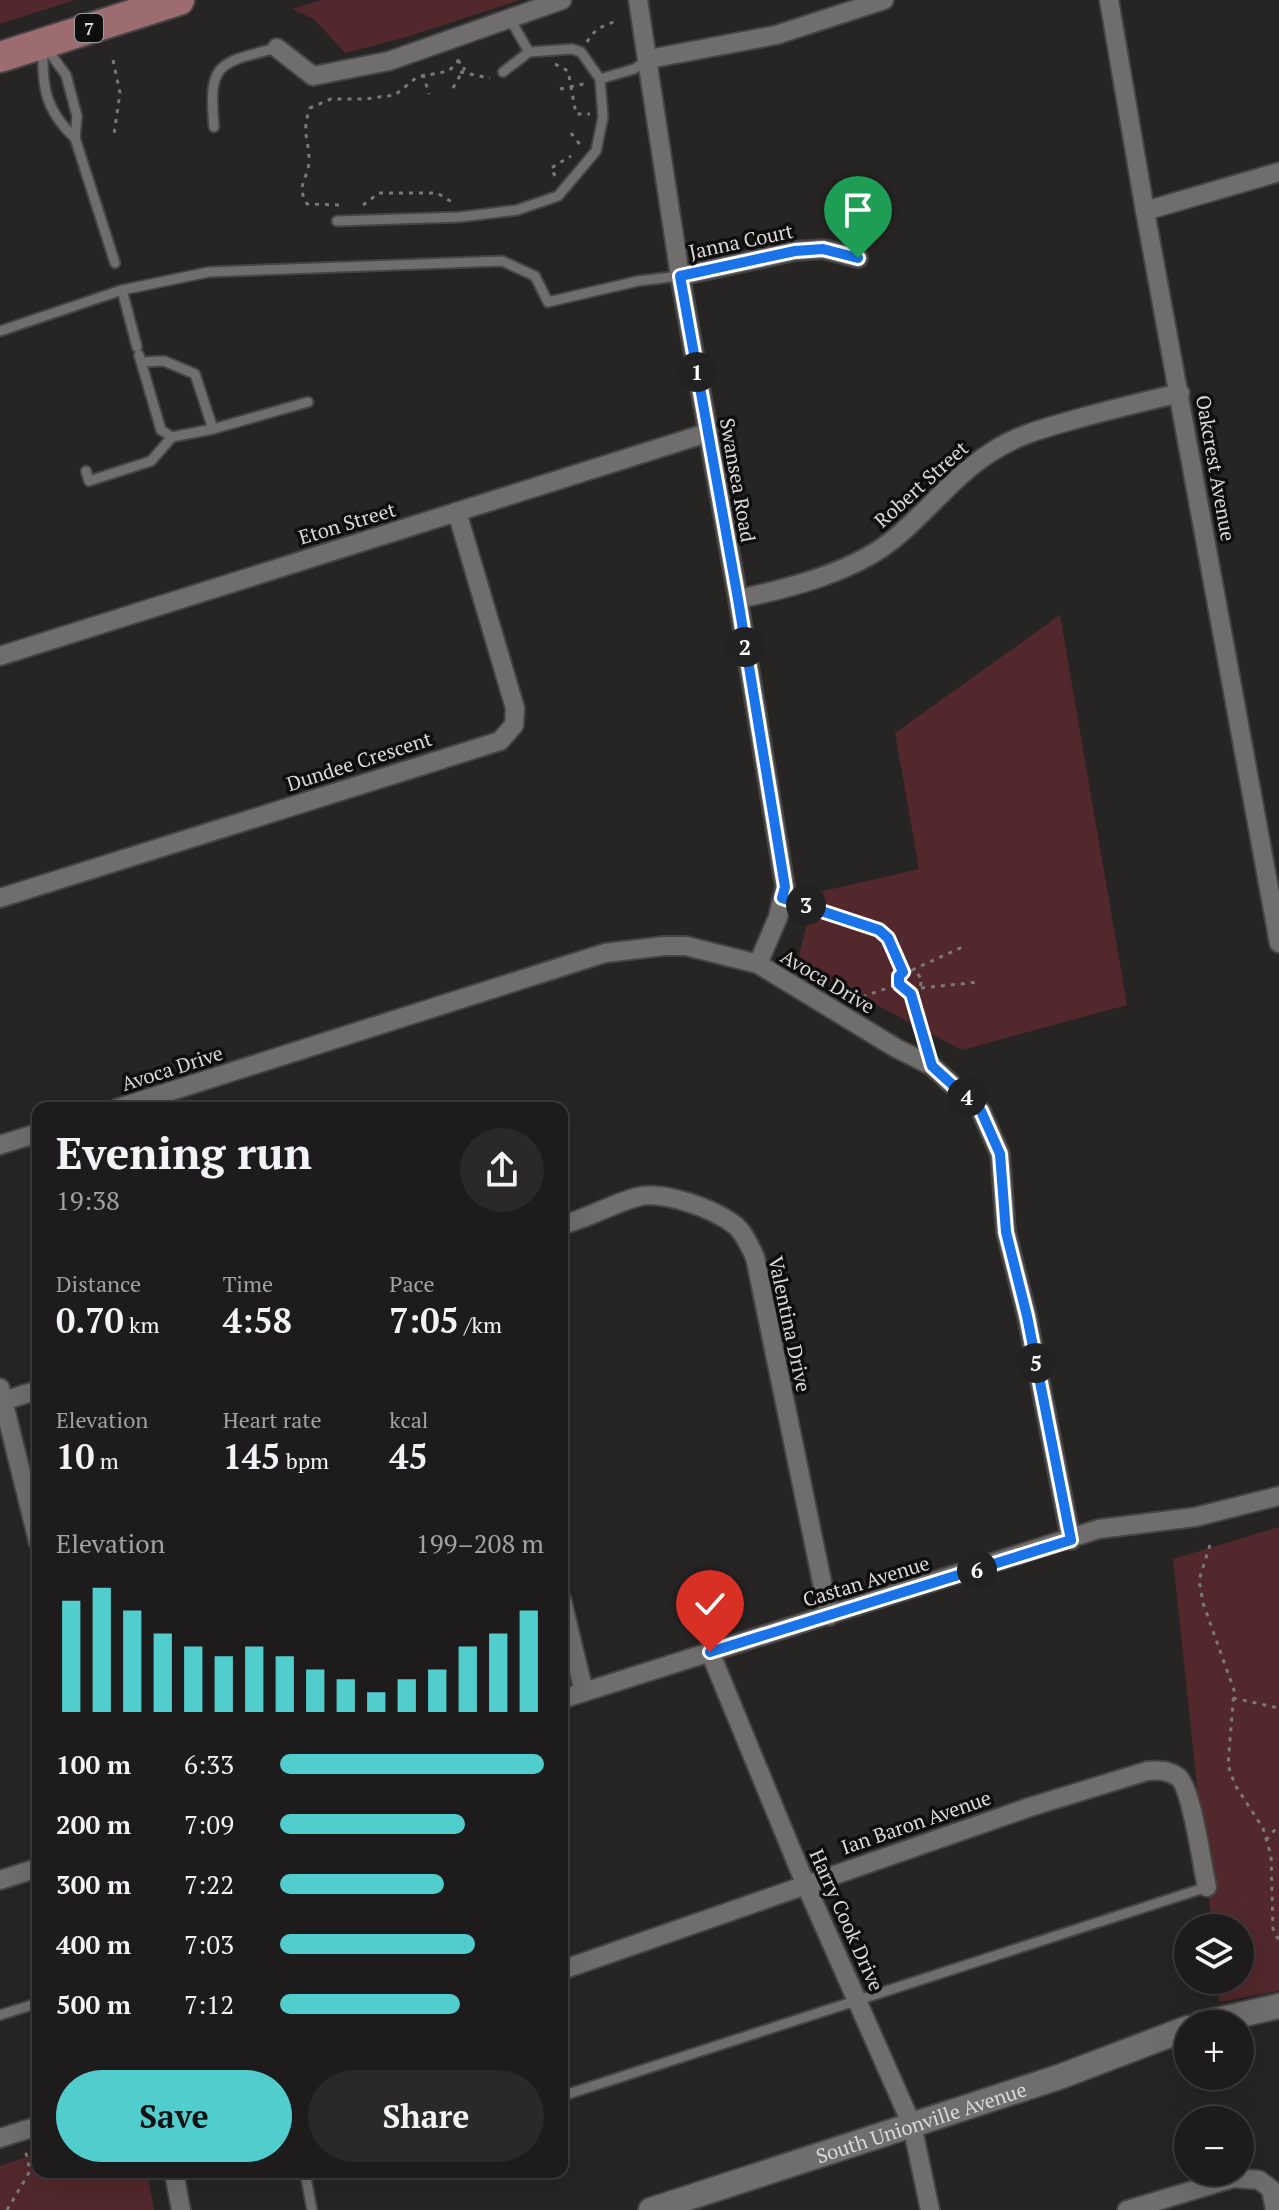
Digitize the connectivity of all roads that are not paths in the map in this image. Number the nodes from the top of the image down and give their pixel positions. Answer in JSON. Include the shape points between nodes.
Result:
{"nodes":[{"id":1,"x":179,"y":0,"type":"edge"},
{"id":2,"x":562,"y":0,"type":"edge"},
{"id":3,"x":638,"y":0,"type":"edge"},
{"id":4,"x":884,"y":0,"type":"edge"},
{"id":5,"x":1109,"y":0,"type":"edge"},
{"id":6,"x":510,"y":19,"type":"junction"},
{"id":7,"x":43,"y":43,"type":"junction"},
{"id":8,"x":277,"y":48,"type":"joint"},
{"id":9,"x":529,"y":52,"type":"junction"},
{"id":10,"x":0,"y":57,"type":"edge"},
{"id":11,"x":649,"y":59,"type":"junction"},
{"id":12,"x":498,"y":76,"type":"road end"},
{"id":13,"x":600,"y":79,"type":"junction"},
{"id":14,"x":214,"y":127,"type":"dead end"},
{"id":15,"x":75,"y":138,"type":"junction"},
{"id":16,"x":1279,"y":172,"type":"edge"},
{"id":17,"x":1145,"y":211,"type":"junction"},
{"id":18,"x":337,"y":221,"type":"dead end"},
{"id":19,"x":858,"y":258,"type":"dead end"},
{"id":20,"x":115,"y":263,"type":"dead end"},
{"id":21,"x":680,"y":276,"type":"junction"},
{"id":22,"x":122,"y":290,"type":"junction"},
{"id":23,"x":0,"y":331,"type":"edge"},
{"id":24,"x":139,"y":355,"type":"junction"},
{"id":25,"x":1180,"y":393,"type":"junction"},
{"id":26,"x":308,"y":402,"type":"dead end"},
{"id":27,"x":213,"y":429,"type":"junction"},
{"id":28,"x":707,"y":433,"type":"junction"},
{"id":29,"x":172,"y":437,"type":"junction"},
{"id":30,"x":86,"y":471,"type":"dead end"},
{"id":31,"x":457,"y":512,"type":"junction"},
{"id":32,"x":738,"y":599,"type":"junction"},
{"id":33,"x":0,"y":656,"type":"edge"},
{"id":34,"x":0,"y":898,"type":"edge"},
{"id":35,"x":1279,"y":943,"type":"edge"},
{"id":36,"x":758,"y":964,"type":"junction"},
{"id":37,"x":137,"y":1102,"type":"edge"},
{"id":38,"x":32,"y":1135,"type":"edge"},
{"id":39,"x":0,"y":1145,"type":"edge"},
{"id":40,"x":568,"y":1223,"type":"edge"},
{"id":41,"x":32,"y":1391,"type":"edge"},
{"id":42,"x":1,"y":1397,"type":"edge"},
{"id":43,"x":1279,"y":1496,"type":"edge"},
{"id":44,"x":32,"y":1518,"type":"edge"},
{"id":45,"x":1071,"y":1540,"type":"junction"},
{"id":46,"x":829,"y":1616,"type":"junction"},
{"id":47,"x":568,"y":1626,"type":"edge"},
{"id":48,"x":710,"y":1652,"type":"junction"},
{"id":49,"x":584,"y":1692,"type":"junction"},
{"id":50,"x":568,"y":1697,"type":"edge"},
{"id":51,"x":32,"y":1870,"type":"edge"},
{"id":52,"x":0,"y":1880,"type":"edge"},
{"id":53,"x":805,"y":1883,"type":"junction"},
{"id":54,"x":1207,"y":1887,"type":"joint"},
{"id":55,"x":568,"y":1968,"type":"edge"},
{"id":56,"x":858,"y":1998,"type":"junction"},
{"id":57,"x":32,"y":2005,"type":"edge"},
{"id":58,"x":1279,"y":2006,"type":"edge"},
{"id":59,"x":1254,"y":2012,"type":"edge"},
{"id":60,"x":0,"y":2015,"type":"edge"},
{"id":61,"x":1174,"y":2033,"type":"edge"},
{"id":62,"x":568,"y":2094,"type":"edge"},
{"id":63,"x":912,"y":2125,"type":"junction"},
{"id":64,"x":29,"y":2128,"type":"edge"},
{"id":65,"x":0,"y":2138,"type":"edge"},
{"id":66,"x":175,"y":2178,"type":"edge"},
{"id":67,"x":307,"y":2178,"type":"edge"},
{"id":68,"x":181,"y":2210,"type":"edge"},
{"id":69,"x":312,"y":2210,"type":"edge"},
{"id":70,"x":651,"y":2210,"type":"edge"},
{"id":71,"x":930,"y":2210,"type":"edge"},
{"id":72,"x":1127,"y":2210,"type":"edge"},
{"id":73,"x":1275,"y":2210,"type":"edge"}],
"edges":[{"from":1,"to":7,"type":"main road","number":"7"},
{"from":2,"to":6,"type":"street"},
{"from":3,"to":11,"type":"street","name":"Swansea Road"},
{"from":4,"to":11,"type":"street","via":[[776,35]]},
{"from":5,"to":17,"type":"street","name":"Oakcrest Avenue"},
{"from":6,"to":8,"type":"street","via":[[389,61],[313,76]]},
{"from":6,"to":9,"type":"lane"},
{"from":7,"to":10,"type":"main road","number":"7"},
{"from":7,"to":15,"type":"lane","via":[[66,75],[77,116]]},
{"from":7,"to":15,"type":"lane","via":[[42,82],[57,121]]},
{"from":8,"to":14,"type":"lane","via":[[232,60],[215,75]]},
{"from":9,"to":12,"type":"lane"},
{"from":9,"to":13,"type":"lane","via":[[581,52]]},
{"from":11,"to":13,"type":"lane"},
{"from":11,"to":21,"type":"street","name":"Swansea Road"},
{"from":13,"to":18,"type":"lane","via":[[603,117],[596,151],[558,196],[517,210],[460,217]]},
{"from":15,"to":20,"type":"lane"},
{"from":16,"to":17,"type":"street"},
{"from":17,"to":25,"type":"street","name":"Oakcrest Avenue"},
{"from":19,"to":21,"type":"street","name":"Janna Court","via":[[823,249],[795,251]]},
{"from":21,"to":22,"type":"lane","via":[[548,302],[535,276],[502,261],[209,272]]},
{"from":21,"to":28,"type":"street","name":"Swansea Road"},
{"from":22,"to":23,"type":"lane"},
{"from":22,"to":24,"type":"lane"},
{"from":24,"to":27,"type":"lane","via":[[195,374]]},
{"from":24,"to":29,"type":"lane","via":[[161,430]]},
{"from":25,"to":32,"type":"street","name":"Robert Street","via":[[1028,432],[955,480],[889,543],[816,578]]},
{"from":25,"to":35,"type":"street","name":"Oakcrest Avenue"},
{"from":26,"to":27,"type":"lane"},
{"from":27,"to":29,"type":"lane"},
{"from":28,"to":31,"type":"street","name":"Eton Street"},
{"from":28,"to":32,"type":"street","name":"Swansea Road"},
{"from":29,"to":30,"type":"lane","via":[[151,461],[89,481]]},
{"from":31,"to":33,"type":"street","name":"Eton Street"},
{"from":31,"to":34,"type":"street","name":"Dundee Crescent","via":[[515,708],[514,725],[500,741]]},
{"from":32,"to":36,"type":"street","name":"Swansea Road","via":[[785,887]]},
{"from":36,"to":37,"type":"street","name":"Avoca Drive","via":[[686,946],[605,953]]},
{"from":36,"to":45,"type":"street","name":"Avoca Drive","via":[[932,1066],[981,1111],[1000,1154],[1006,1232]]},
{"from":38,"to":39,"type":"street"},
{"from":40,"to":46,"type":"street","name":"Valentina Drive","via":[[639,1196],[672,1197],[736,1226],[747,1240],[755,1257]]},
{"from":41,"to":42,"type":"street"},
{"from":42,"to":44,"type":"street"},
{"from":43,"to":45,"type":"street","name":"Castan Avenue","via":[[1195,1517],[1099,1529]]},
{"from":45,"to":46,"type":"street","name":"Castan Avenue"},
{"from":46,"to":48,"type":"street","name":"Castan Avenue"},
{"from":47,"to":49,"type":"street"},
{"from":48,"to":49,"type":"street","name":"Castan Avenue"},
{"from":48,"to":53,"type":"street","name":"Harry Cook Drive"},
{"from":49,"to":50,"type":"street","name":"Castan Avenue"},
{"from":51,"to":52,"type":"street"},
{"from":53,"to":54,"type":"street","name":"Ian Baron Avenue","via":[[1030,1807],[1163,1770],[1180,1778],[1188,1794]]},
{"from":53,"to":55,"type":"street","name":"Ian Baron Avenue"},
{"from":53,"to":56,"type":"street","name":"Harry Cook Drive"},
{"from":54,"to":56,"type":"lane"},
{"from":56,"to":62,"type":"lane"},
{"from":56,"to":63,"type":"street","name":"Harry Cook Drive"},
{"from":57,"to":60,"type":"lane"},
{"from":58,"to":59,"type":"street"},
{"from":61,"to":63,"type":"street","name":"South Unionville Avenue"},
{"from":63,"to":70,"type":"street","name":"South Unionville Avenue"},
{"from":63,"to":71,"type":"street","name":"Harry Cook Drive"},
{"from":64,"to":65,"type":"street"},
{"from":66,"to":68,"type":"street"},
{"from":67,"to":69,"type":"lane"},
{"from":72,"to":73,"type":"street","via":[[1234,2178],[1259,2180],[1271,2189]]}]}
